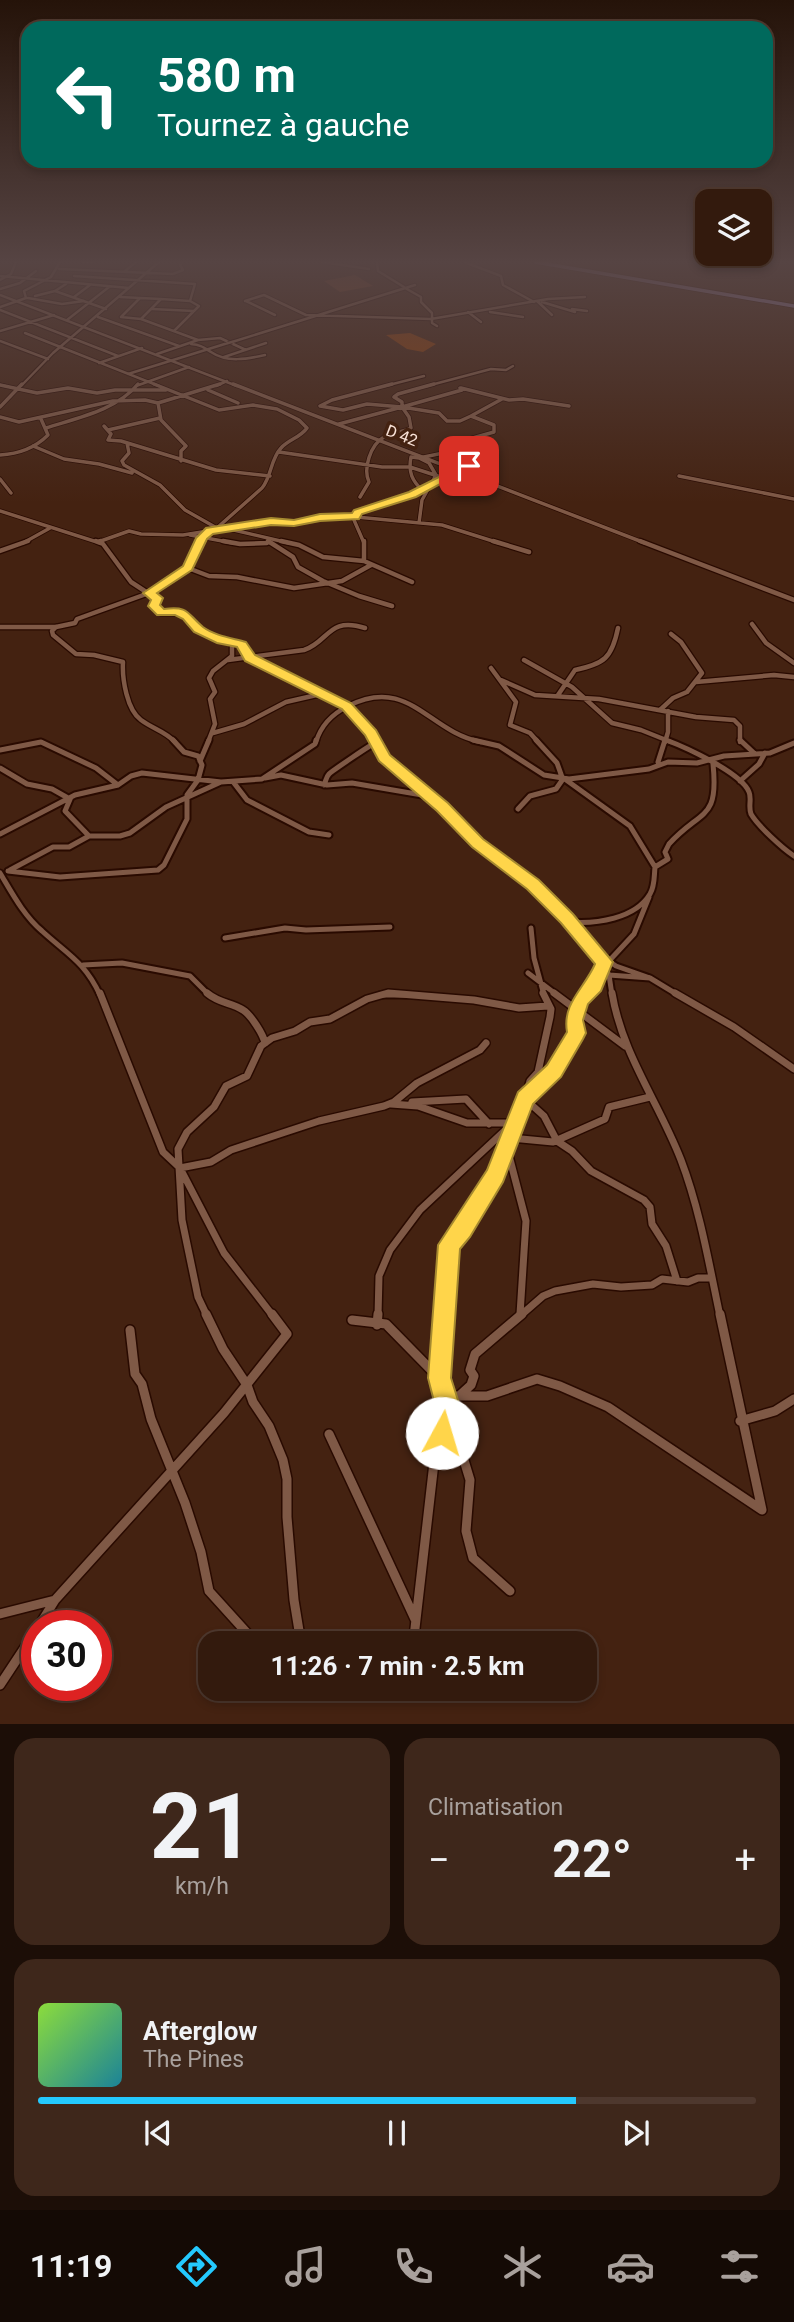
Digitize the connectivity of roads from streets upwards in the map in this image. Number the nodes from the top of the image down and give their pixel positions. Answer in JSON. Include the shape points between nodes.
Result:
{"nodes":[{"id":1,"x":4,"y":342,"type":"edge"},
{"id":2,"x":47,"y":342,"type":"edge"},
{"id":3,"x":67,"y":342,"type":"edge"},
{"id":4,"x":83,"y":342,"type":"edge"},
{"id":5,"x":127,"y":342,"type":"edge"},
{"id":6,"x":169,"y":342,"type":"edge"},
{"id":7,"x":192,"y":342,"type":"edge"},
{"id":8,"x":229,"y":342,"type":"edge"},
{"id":9,"x":230,"y":342,"type":"edge"},
{"id":10,"x":266,"y":343,"type":"dead end"},
{"id":11,"x":188,"y":344,"type":"junction"},
{"id":12,"x":179,"y":346,"type":"junction"},
{"id":13,"x":60,"y":348,"type":"junction"},
{"id":14,"x":142,"y":348,"type":"junction"},
{"id":15,"x":211,"y":350,"type":"junction"},
{"id":16,"x":246,"y":350,"type":"junction"},
{"id":17,"x":157,"y":354,"type":"junction"},
{"id":18,"x":265,"y":355,"type":"dead end"},
{"id":19,"x":118,"y":356,"type":"junction"},
{"id":20,"x":224,"y":357,"type":"junction"},
{"id":21,"x":48,"y":359,"type":"junction"},
{"id":22,"x":171,"y":360,"type":"junction"},
{"id":23,"x":99,"y":363,"type":"junction"},
{"id":24,"x":513,"y":366,"type":"dead end"},
{"id":25,"x":189,"y":367,"type":"junction"},
{"id":26,"x":128,"y":374,"type":"junction"},
{"id":27,"x":446,"y":374,"type":"dead end"},
{"id":28,"x":424,"y":376,"type":"dead end"},
{"id":29,"x":145,"y":381,"type":"junction"},
{"id":30,"x":227,"y":381,"type":"junction"},
{"id":31,"x":454,"y":381,"type":"junction"},
{"id":32,"x":0,"y":385,"type":"edge"},
{"id":33,"x":460,"y":388,"type":"junction"},
{"id":34,"x":205,"y":389,"type":"junction"},
{"id":35,"x":16,"y":390,"type":"junction"},
{"id":36,"x":135,"y":391,"type":"junction"},
{"id":37,"x":170,"y":391,"type":"junction"},
{"id":38,"x":264,"y":396,"type":"junction"},
{"id":39,"x":185,"y":397,"type":"junction"},
{"id":40,"x":502,"y":399,"type":"junction"},
{"id":41,"x":145,"y":400,"type":"junction"},
{"id":42,"x":116,"y":401,"type":"junction"},
{"id":43,"x":158,"y":403,"type":"junction"},
{"id":44,"x":241,"y":404,"type":"junction"},
{"id":45,"x":267,"y":406,"type":"junction"},
{"id":46,"x":569,"y":406,"type":"dead end"},
{"id":47,"x":0,"y":407,"type":"edge"},
{"id":48,"x":402,"y":407,"type":"junction"},
{"id":49,"x":471,"y":416,"type":"junction"},
{"id":50,"x":0,"y":417,"type":"edge"},
{"id":51,"x":160,"y":418,"type":"junction"},
{"id":52,"x":41,"y":419,"type":"junction"},
{"id":53,"x":339,"y":424,"type":"junction"},
{"id":54,"x":104,"y":426,"type":"dead end"},
{"id":55,"x":46,"y":428,"type":"junction"},
{"id":56,"x":108,"y":430,"type":"junction"},
{"id":57,"x":380,"y":440,"type":"junction"},
{"id":58,"x":127,"y":443,"type":"junction"},
{"id":59,"x":33,"y":446,"type":"junction"},
{"id":60,"x":461,"y":451,"type":"junction"},
{"id":61,"x":278,"y":452,"type":"junction"},
{"id":62,"x":0,"y":455,"type":"edge"},
{"id":63,"x":420,"y":457,"type":"junction"},
{"id":64,"x":181,"y":461,"type":"junction"},
{"id":65,"x":369,"y":465,"type":"junction"},
{"id":66,"x":410,"y":467,"type":"junction"},
{"id":67,"x":462,"y":471,"type":"junction"},
{"id":68,"x":135,"y":473,"type":"junction"},
{"id":69,"x":270,"y":475,"type":"junction"},
{"id":70,"x":436,"y":475,"type":"junction"},
{"id":71,"x":679,"y":476,"type":"dead end"},
{"id":72,"x":479,"y":478,"type":"junction"},
{"id":73,"x":0,"y":479,"type":"edge"},
{"id":74,"x":447,"y":479,"type":"junction"},
{"id":75,"x":430,"y":486,"type":"junction"},
{"id":76,"x":446,"y":491,"type":"dead end"},
{"id":77,"x":424,"y":492,"type":"junction"},
{"id":78,"x":10,"y":493,"type":"dead end"},
{"id":79,"x":360,"y":497,"type":"dead end"},
{"id":80,"x":794,"y":499,"type":"edge"},
{"id":81,"x":0,"y":511,"type":"edge"},
{"id":82,"x":356,"y":517,"type":"junction"},
{"id":83,"x":419,"y":523,"type":"junction"},
{"id":84,"x":216,"y":527,"type":"junction"},
{"id":85,"x":50,"y":528,"type":"junction"},
{"id":86,"x":223,"y":528,"type":"junction"},
{"id":87,"x":210,"y":531,"type":"junction"},
{"id":88,"x":187,"y":534,"type":"junction"},
{"id":89,"x":202,"y":538,"type":"junction"},
{"id":90,"x":262,"y":538,"type":"junction"},
{"id":91,"x":98,"y":542,"type":"junction"},
{"id":92,"x":276,"y":546,"type":"junction"},
{"id":93,"x":0,"y":551,"type":"edge"},
{"id":94,"x":528,"y":552,"type":"dead end"},
{"id":95,"x":363,"y":561,"type":"junction"},
{"id":96,"x":371,"y":565,"type":"junction"},
{"id":97,"x":188,"y":568,"type":"junction"},
{"id":98,"x":412,"y":582,"type":"dead end"},
{"id":99,"x":328,"y":584,"type":"junction"},
{"id":100,"x":149,"y":593,"type":"junction"},
{"id":101,"x":794,"y":600,"type":"edge"},
{"id":102,"x":392,"y":606,"type":"dead end"},
{"id":103,"x":752,"y":624,"type":"dead end"},
{"id":104,"x":0,"y":627,"type":"edge"},
{"id":105,"x":56,"y":627,"type":"junction"},
{"id":106,"x":365,"y":628,"type":"dead end"},
{"id":107,"x":618,"y":628,"type":"dead end"},
{"id":108,"x":671,"y":634,"type":"dead end"},
{"id":109,"x":232,"y":647,"type":"dead end"},
{"id":110,"x":250,"y":658,"type":"junction"},
{"id":111,"x":228,"y":660,"type":"junction"},
{"id":112,"x":524,"y":660,"type":"dead end"},
{"id":113,"x":794,"y":663,"type":"edge"},
{"id":114,"x":491,"y":668,"type":"dead end"},
{"id":115,"x":794,"y":677,"type":"edge"},
{"id":116,"x":501,"y":680,"type":"junction"},
{"id":117,"x":696,"y":682,"type":"junction"},
{"id":118,"x":568,"y":685,"type":"junction"},
{"id":119,"x":322,"y":694,"type":"junction"},
{"id":120,"x":558,"y":695,"type":"junction"},
{"id":121,"x":583,"y":697,"type":"junction"},
{"id":122,"x":346,"y":706,"type":"junction"},
{"id":123,"x":660,"y":710,"type":"junction"},
{"id":124,"x":668,"y":711,"type":"junction"},
{"id":125,"x":213,"y":733,"type":"junction"},
{"id":126,"x":664,"y":739,"type":"junction"},
{"id":127,"x":377,"y":742,"type":"junction"},
{"id":128,"x":794,"y":743,"type":"edge"},
{"id":129,"x":0,"y":750,"type":"edge"},
{"id":130,"x":765,"y":753,"type":"junction"},
{"id":131,"x":755,"y":754,"type":"junction"},
{"id":132,"x":200,"y":761,"type":"junction"},
{"id":133,"x":658,"y":762,"type":"junction"},
{"id":134,"x":711,"y":762,"type":"junction"},
{"id":135,"x":0,"y":768,"type":"edge"},
{"id":136,"x":563,"y":778,"type":"junction"},
{"id":137,"x":262,"y":779,"type":"junction"},
{"id":138,"x":198,"y":780,"type":"junction"},
{"id":139,"x":740,"y":781,"type":"junction"},
{"id":140,"x":221,"y":782,"type":"junction"},
{"id":141,"x":234,"y":783,"type":"junction"},
{"id":142,"x":118,"y":785,"type":"junction"},
{"id":143,"x":324,"y":785,"type":"junction"},
{"id":144,"x":69,"y":797,"type":"junction"},
{"id":145,"x":430,"y":797,"type":"junction"},
{"id":146,"x":188,"y":798,"type":"junction"},
{"id":147,"x":518,"y":809,"type":"dead end"},
{"id":148,"x":0,"y":834,"type":"edge"},
{"id":149,"x":329,"y":835,"type":"dead end"},
{"id":150,"x":89,"y":836,"type":"junction"},
{"id":151,"x":794,"y":856,"type":"edge"},
{"id":152,"x":655,"y":867,"type":"junction"},
{"id":153,"x":3,"y":873,"type":"edge"},
{"id":154,"x":649,"y":896,"type":"junction"},
{"id":155,"x":570,"y":922,"type":"junction"},
{"id":156,"x":390,"y":927,"type":"dead end"},
{"id":157,"x":531,"y":928,"type":"dead end"},
{"id":158,"x":225,"y":938,"type":"dead end"},
{"id":159,"x":607,"y":962,"type":"junction"},
{"id":160,"x":83,"y":965,"type":"junction"},
{"id":161,"x":528,"y":973,"type":"dead end"},
{"id":162,"x":609,"y":975,"type":"junction"},
{"id":163,"x":650,"y":978,"type":"junction"},
{"id":164,"x":541,"y":982,"type":"junction"},
{"id":165,"x":548,"y":1006,"type":"junction"},
{"id":166,"x":577,"y":1010,"type":"junction"},
{"id":167,"x":486,"y":1043,"type":"dead end"},
{"id":168,"x":265,"y":1044,"type":"junction"},
{"id":169,"x":625,"y":1046,"type":"junction"},
{"id":170,"x":794,"y":1069,"type":"edge"},
{"id":171,"x":650,"y":1097,"type":"junction"},
{"id":172,"x":525,"y":1099,"type":"junction"},
{"id":173,"x":387,"y":1104,"type":"junction"},
{"id":174,"x":402,"y":1104,"type":"junction"},
{"id":175,"x":514,"y":1123,"type":"junction"},
{"id":176,"x":489,"y":1124,"type":"junction"},
{"id":177,"x":511,"y":1138,"type":"junction"},
{"id":178,"x":557,"y":1141,"type":"junction"},
{"id":179,"x":507,"y":1148,"type":"junction"},
{"id":180,"x":180,"y":1168,"type":"junction"},
{"id":181,"x":711,"y":1278,"type":"junction"},
{"id":182,"x":677,"y":1281,"type":"junction"},
{"id":183,"x":520,"y":1314,"type":"junction"},
{"id":184,"x":352,"y":1320,"type":"dead end"},
{"id":185,"x":377,"y":1325,"type":"junction"},
{"id":186,"x":130,"y":1330,"type":"dead end"},
{"id":187,"x":439,"y":1378,"type":"junction"},
{"id":188,"x":247,"y":1385,"type":"junction"},
{"id":189,"x":459,"y":1396,"type":"junction"},
{"id":190,"x":794,"y":1399,"type":"edge"},
{"id":191,"x":449,"y":1413,"type":"junction"},
{"id":192,"x":740,"y":1422,"type":"junction"},
{"id":193,"x":328,"y":1434,"type":"dead end"},
{"id":194,"x":172,"y":1469,"type":"junction"},
{"id":195,"x":510,"y":1591,"type":"dead end"},
{"id":196,"x":55,"y":1600,"type":"junction"},
{"id":197,"x":49,"y":1610,"type":"edge"},
{"id":198,"x":0,"y":1614,"type":"edge"},
{"id":199,"x":416,"y":1622,"type":"junction"},
{"id":200,"x":246,"y":1631,"type":"edge"},
{"id":201,"x":299,"y":1631,"type":"edge"},
{"id":202,"x":415,"y":1631,"type":"edge"},
{"id":203,"x":21,"y":1653,"type":"edge"},
{"id":204,"x":0,"y":1685,"type":"edge"}],
"edges":[{"from":1,"to":21,"type":"street"},
{"from":2,"to":13,"type":"street"},
{"from":3,"to":13,"type":"street"},
{"from":4,"to":19,"type":"street"},
{"from":5,"to":14,"type":"street","name":"D 42","number":"D 42"},
{"from":6,"to":12,"type":"street"},
{"from":7,"to":11,"type":"street"},
{"from":8,"to":15,"type":"street"},
{"from":9,"to":16,"type":"street"},
{"from":10,"to":16,"type":"street"},
{"from":11,"to":12,"type":"street"},
{"from":11,"to":15,"type":"street"},
{"from":12,"to":17,"type":"street"},
{"from":13,"to":21,"type":"street"},
{"from":13,"to":23,"type":"street"},
{"from":14,"to":17,"type":"street","name":"D 42","number":"D 42"},
{"from":14,"to":19,"type":"street"},
{"from":15,"to":20,"type":"street"},
{"from":15,"to":22,"type":"street"},
{"from":16,"to":20,"type":"street"},
{"from":17,"to":22,"type":"street","name":"D 42","number":"D 42"},
{"from":18,"to":20,"type":"street","via":[[240,361]]},
{"from":19,"to":23,"type":"street"},
{"from":21,"to":35,"type":"street"},
{"from":22,"to":25,"type":"street","name":"D 42","number":"D 42"},
{"from":22,"to":26,"type":"street"},
{"from":23,"to":26,"type":"street"},
{"from":24,"to":31,"type":"street"},
{"from":25,"to":29,"type":"street"},
{"from":25,"to":30,"type":"street","name":"D 42","number":"D 42"},
{"from":26,"to":29,"type":"street"},
{"from":27,"to":31,"type":"street"},
{"from":28,"to":48,"type":"street","via":[[320,406],[343,410],[367,404]]},
{"from":29,"to":36,"type":"street"},
{"from":29,"to":37,"type":"street"},
{"from":30,"to":34,"type":"street"},
{"from":30,"to":38,"type":"street","name":"D 42","number":"D 42"},
{"from":31,"to":33,"type":"street"},
{"from":31,"to":48,"type":"street","via":[[394,397]]},
{"from":32,"to":35,"type":"street"},
{"from":33,"to":40,"type":"street"},
{"from":33,"to":48,"type":"street"},
{"from":34,"to":39,"type":"street"},
{"from":34,"to":44,"type":"street"},
{"from":35,"to":36,"type":"street"},
{"from":35,"to":47,"type":"street"},
{"from":36,"to":37,"type":"street"},
{"from":36,"to":41,"type":"street"},
{"from":36,"to":42,"type":"street"},
{"from":37,"to":39,"type":"street"},
{"from":38,"to":45,"type":"street"},
{"from":38,"to":53,"type":"street","name":"D 42","number":"D 42"},
{"from":39,"to":43,"type":"street"},
{"from":39,"to":44,"type":"street","via":[[219,410]]},
{"from":40,"to":46,"type":"street"},
{"from":40,"to":49,"type":"street"},
{"from":41,"to":42,"type":"street"},
{"from":41,"to":43,"type":"street"},
{"from":42,"to":52,"type":"street"},
{"from":42,"to":55,"type":"street","via":[[72,422]]},
{"from":43,"to":51,"type":"street"},
{"from":44,"to":45,"type":"street"},
{"from":45,"to":61,"type":"street","via":[[307,428]]},
{"from":48,"to":49,"type":"street","via":[[439,413],[447,421]]},
{"from":48,"to":53,"type":"street"},
{"from":48,"to":57,"type":"street","via":[[411,428]]},
{"from":49,"to":60,"type":"street","via":[[496,429],[454,447]]},
{"from":50,"to":52,"type":"street","via":[[19,422]]},
{"from":51,"to":56,"type":"street"},
{"from":51,"to":64,"type":"street","via":[[186,446]]},
{"from":52,"to":55,"type":"street"},
{"from":53,"to":57,"type":"street","name":"D 42","number":"D 42"},
{"from":54,"to":56,"type":"street"},
{"from":55,"to":59,"type":"street","via":[[48,435]]},
{"from":56,"to":58,"type":"street","via":[[108,440]]},
{"from":57,"to":63,"type":"street","name":"D 42","number":"D 42"},
{"from":57,"to":65,"type":"street","via":[[370,452]]},
{"from":58,"to":64,"type":"street"},
{"from":58,"to":68,"type":"street","via":[[130,453],[122,461]]},
{"from":59,"to":62,"type":"street","via":[[17,454]]},
{"from":59,"to":68,"type":"street","via":[[64,459]]},
{"from":60,"to":63,"type":"street"},
{"from":60,"to":67,"type":"street","via":[[478,460]]},
{"from":61,"to":65,"type":"street"},
{"from":61,"to":69,"type":"street"},
{"from":63,"to":66,"type":"street","via":[[411,457]]},
{"from":63,"to":67,"type":"street","name":"D 42","number":"D 42"},
{"from":63,"to":70,"type":"street"},
{"from":64,"to":69,"type":"street"},
{"from":65,"to":66,"type":"street"},
{"from":65,"to":79,"type":"street","via":[[365,473],[369,482]]},
{"from":66,"to":70,"type":"street"},
{"from":66,"to":77,"type":"street","via":[[411,478]]},
{"from":67,"to":72,"type":"street","name":"D 42","number":"D 42"},
{"from":67,"to":74,"type":"street"},
{"from":68,"to":84,"type":"street","via":[[160,485],[178,505]]},
{"from":69,"to":84,"type":"street","via":[[243,507]]},
{"from":70,"to":74,"type":"street"},
{"from":70,"to":75,"type":"street"},
{"from":71,"to":80,"type":"street"},
{"from":72,"to":74,"type":"street"},
{"from":72,"to":101,"type":"street","name":"D 42","number":"D 42"},
{"from":73,"to":78,"type":"street"},
{"from":74,"to":75,"type":"street"},
{"from":74,"to":76,"type":"street"},
{"from":75,"to":77,"type":"street"},
{"from":77,"to":82,"type":"street","via":[[366,509]]},
{"from":77,"to":83,"type":"street"},
{"from":81,"to":85,"type":"street"},
{"from":82,"to":83,"type":"street"},
{"from":82,"to":86,"type":"street"},
{"from":82,"to":95,"type":"street","via":[[364,539]]},
{"from":83,"to":94,"type":"street","via":[[449,527]]},
{"from":84,"to":86,"type":"street"},
{"from":84,"to":87,"type":"street"},
{"from":85,"to":91,"type":"street"},
{"from":85,"to":93,"type":"street"},
{"from":86,"to":87,"type":"street"},
{"from":86,"to":90,"type":"street"},
{"from":87,"to":88,"type":"street"},
{"from":87,"to":89,"type":"street"},
{"from":88,"to":89,"type":"street"},
{"from":88,"to":91,"type":"street","via":[[129,531]]},
{"from":89,"to":92,"type":"street"},
{"from":89,"to":97,"type":"street"},
{"from":90,"to":92,"type":"street"},
{"from":90,"to":95,"type":"street","via":[[299,545],[323,557]]},
{"from":91,"to":100,"type":"street","via":[[131,582]]},
{"from":92,"to":99,"type":"street","via":[[293,557],[298,567]]},
{"from":95,"to":96,"type":"street"},
{"from":96,"to":98,"type":"street"},
{"from":96,"to":99,"type":"street","via":[[357,576]]},
{"from":97,"to":99,"type":"street","via":[[284,589]]},
{"from":97,"to":100,"type":"street"},
{"from":99,"to":102,"type":"street"},
{"from":100,"to":105,"type":"street"},
{"from":100,"to":110,"type":"street","via":[[158,598],[154,606],[161,613],[176,611],[188,616],[209,635],[242,645]]},
{"from":103,"to":113,"type":"street","via":[[766,643]]},
{"from":104,"to":105,"type":"street"},
{"from":105,"to":132,"type":"street","via":[[53,635],[76,654],[92,652],[123,662],[126,693],[139,719],[169,734],[184,752]]},
{"from":106,"to":110,"type":"street","via":[[333,629],[305,650]]},
{"from":107,"to":118,"type":"street","via":[[615,646],[600,665],[575,670]]},
{"from":108,"to":117,"type":"street","via":[[701,670]]},
{"from":109,"to":111,"type":"street"},
{"from":110,"to":111,"type":"street"},
{"from":110,"to":119,"type":"street"},
{"from":111,"to":125,"type":"street","via":[[209,678],[215,692],[210,699]]},
{"from":112,"to":118,"type":"street"},
{"from":114,"to":116,"type":"street"},
{"from":115,"to":117,"type":"street"},
{"from":116,"to":120,"type":"street","via":[[535,695]]},
{"from":116,"to":136,"type":"street","via":[[516,702],[510,725],[530,733],[557,763]]},
{"from":117,"to":123,"type":"street"},
{"from":118,"to":120,"type":"street"},
{"from":118,"to":121,"type":"street"},
{"from":119,"to":122,"type":"street"},
{"from":119,"to":125,"type":"street","via":[[286,702],[244,724]]},
{"from":120,"to":121,"type":"street"},
{"from":121,"to":123,"type":"street"},
{"from":121,"to":126,"type":"street","via":[[612,723]]},
{"from":122,"to":127,"type":"street"},
{"from":122,"to":136,"type":"street","via":[[368,697],[411,702],[471,740],[500,746],[541,774]]},
{"from":122,"to":137,"type":"street","via":[[332,716],[315,744]]},
{"from":123,"to":124,"type":"street"},
{"from":124,"to":126,"type":"street"},
{"from":124,"to":131,"type":"street","via":[[734,720],[740,726],[740,742]]},
{"from":125,"to":132,"type":"street"},
{"from":126,"to":133,"type":"street"},
{"from":126,"to":134,"type":"street"},
{"from":127,"to":143,"type":"street","via":[[329,774]]},
{"from":127,"to":145,"type":"street","via":[[384,758]]},
{"from":128,"to":130,"type":"street"},
{"from":129,"to":142,"type":"street","via":[[41,742],[96,768]]},
{"from":130,"to":131,"type":"street"},
{"from":130,"to":139,"type":"street"},
{"from":131,"to":134,"type":"street"},
{"from":132,"to":138,"type":"street"},
{"from":133,"to":134,"type":"street"},
{"from":133,"to":136,"type":"street","via":[[649,769]]},
{"from":134,"to":139,"type":"street"},
{"from":134,"to":152,"type":"street","via":[[716,798],[707,816],[669,840],[668,859]]},
{"from":135,"to":144,"type":"street","via":[[27,785]]},
{"from":136,"to":147,"type":"street","via":[[556,789],[530,796]]},
{"from":136,"to":152,"type":"street","via":[[630,826]]},
{"from":137,"to":141,"type":"street"},
{"from":137,"to":143,"type":"street","via":[[281,775]]},
{"from":138,"to":140,"type":"street"},
{"from":138,"to":142,"type":"street","via":[[142,773]]},
{"from":138,"to":146,"type":"street"},
{"from":139,"to":151,"type":"street","via":[[749,790],[751,813]]},
{"from":140,"to":141,"type":"street"},
{"from":140,"to":146,"type":"street"},
{"from":141,"to":149,"type":"street","via":[[247,800],[309,832]]},
{"from":142,"to":144,"type":"street"},
{"from":143,"to":145,"type":"street","via":[[352,783]]},
{"from":144,"to":148,"type":"street"},
{"from":144,"to":150,"type":"street","via":[[65,811]]},
{"from":145,"to":155,"type":"street","via":[[477,843],[533,884]]},
{"from":146,"to":150,"type":"street","via":[[130,833]]},
{"from":146,"to":153,"type":"street","via":[[187,819],[158,870],[60,877]]},
{"from":150,"to":153,"type":"street","via":[[69,847],[54,847]]},
{"from":152,"to":154,"type":"street"},
{"from":153,"to":160,"type":"street","via":[[18,904],[40,930]]},
{"from":154,"to":155,"type":"street","via":[[607,920]]},
{"from":154,"to":159,"type":"street","via":[[634,934]]},
{"from":155,"to":159,"type":"street"},
{"from":156,"to":158,"type":"street","via":[[285,928]]},
{"from":157,"to":164,"type":"street"},
{"from":159,"to":162,"type":"street"},
{"from":159,"to":163,"type":"street"},
{"from":159,"to":166,"type":"street"},
{"from":160,"to":168,"type":"street","via":[[122,963],[190,976],[223,1004],[244,1010]]},
{"from":160,"to":180,"type":"street","via":[[117,1031],[163,1152]]},
{"from":161,"to":164,"type":"street"},
{"from":162,"to":163,"type":"street"},
{"from":162,"to":169,"type":"street"},
{"from":163,"to":170,"type":"street"},
{"from":164,"to":165,"type":"street"},
{"from":164,"to":166,"type":"street"},
{"from":165,"to":168,"type":"street","via":[[524,1010],[472,1000],[386,993],[357,1003],[330,1021],[310,1022]]},
{"from":165,"to":172,"type":"street","via":[[549,1025],[538,1056],[538,1072]]},
{"from":166,"to":169,"type":"street"},
{"from":166,"to":172,"type":"street","via":[[576,1033],[554,1071]]},
{"from":167,"to":173,"type":"street"},
{"from":168,"to":180,"type":"street","via":[[245,1080],[226,1086],[214,1107],[187,1132],[177,1149]]},
{"from":169,"to":171,"type":"street"},
{"from":171,"to":178,"type":"street","via":[[615,1104],[605,1119]]},
{"from":171,"to":181,"type":"street","via":[[686,1175]]},
{"from":172,"to":175,"type":"street"},
{"from":172,"to":178,"type":"street","via":[[544,1116]]},
{"from":173,"to":174,"type":"street"},
{"from":173,"to":180,"type":"street","via":[[318,1121],[231,1150],[211,1162]]},
{"from":174,"to":176,"type":"street","via":[[425,1106],[456,1121]]},
{"from":174,"to":176,"type":"street","via":[[466,1099]]},
{"from":175,"to":176,"type":"street"},
{"from":175,"to":177,"type":"street"},
{"from":175,"to":185,"type":"street","via":[[403,1227],[379,1275]]},
{"from":177,"to":178,"type":"street"},
{"from":177,"to":179,"type":"street"},
{"from":178,"to":182,"type":"street","via":[[591,1171],[644,1199]]},
{"from":179,"to":183,"type":"street","via":[[526,1221]]},
{"from":179,"to":187,"type":"street","via":[[480,1203],[449,1245]]},
{"from":180,"to":188,"type":"street","via":[[182,1220],[198,1297]]},
{"from":180,"to":188,"type":"street","via":[[224,1253],[287,1334]]},
{"from":181,"to":182,"type":"street"},
{"from":181,"to":192,"type":"street"},
{"from":182,"to":183,"type":"street","via":[[662,1279],[652,1285],[621,1287],[593,1284],[555,1291]]},
{"from":183,"to":189,"type":"street","via":[[475,1353],[471,1385]]},
{"from":184,"to":185,"type":"street"},
{"from":185,"to":187,"type":"street","via":[[386,1324]]},
{"from":186,"to":194,"type":"street","via":[[135,1374]]},
{"from":187,"to":189,"type":"street","via":[[453,1396]]},
{"from":187,"to":191,"type":"street"},
{"from":188,"to":194,"type":"street"},
{"from":188,"to":201,"type":"street","via":[[283,1460]]},
{"from":189,"to":192,"type":"street","via":[[487,1396],[537,1379],[560,1386],[608,1407],[762,1510]]},
{"from":190,"to":192,"type":"street","via":[[767,1415]]},
{"from":191,"to":195,"type":"street","via":[[470,1480],[466,1531],[473,1558]]},
{"from":191,"to":199,"type":"street","via":[[435,1454]]},
{"from":193,"to":199,"type":"street"},
{"from":194,"to":196,"type":"street"},
{"from":194,"to":200,"type":"street","via":[[201,1552],[209,1591]]},
{"from":196,"to":197,"type":"street"},
{"from":196,"to":198,"type":"street"},
{"from":199,"to":202,"type":"street"},
{"from":203,"to":204,"type":"street"}]}
